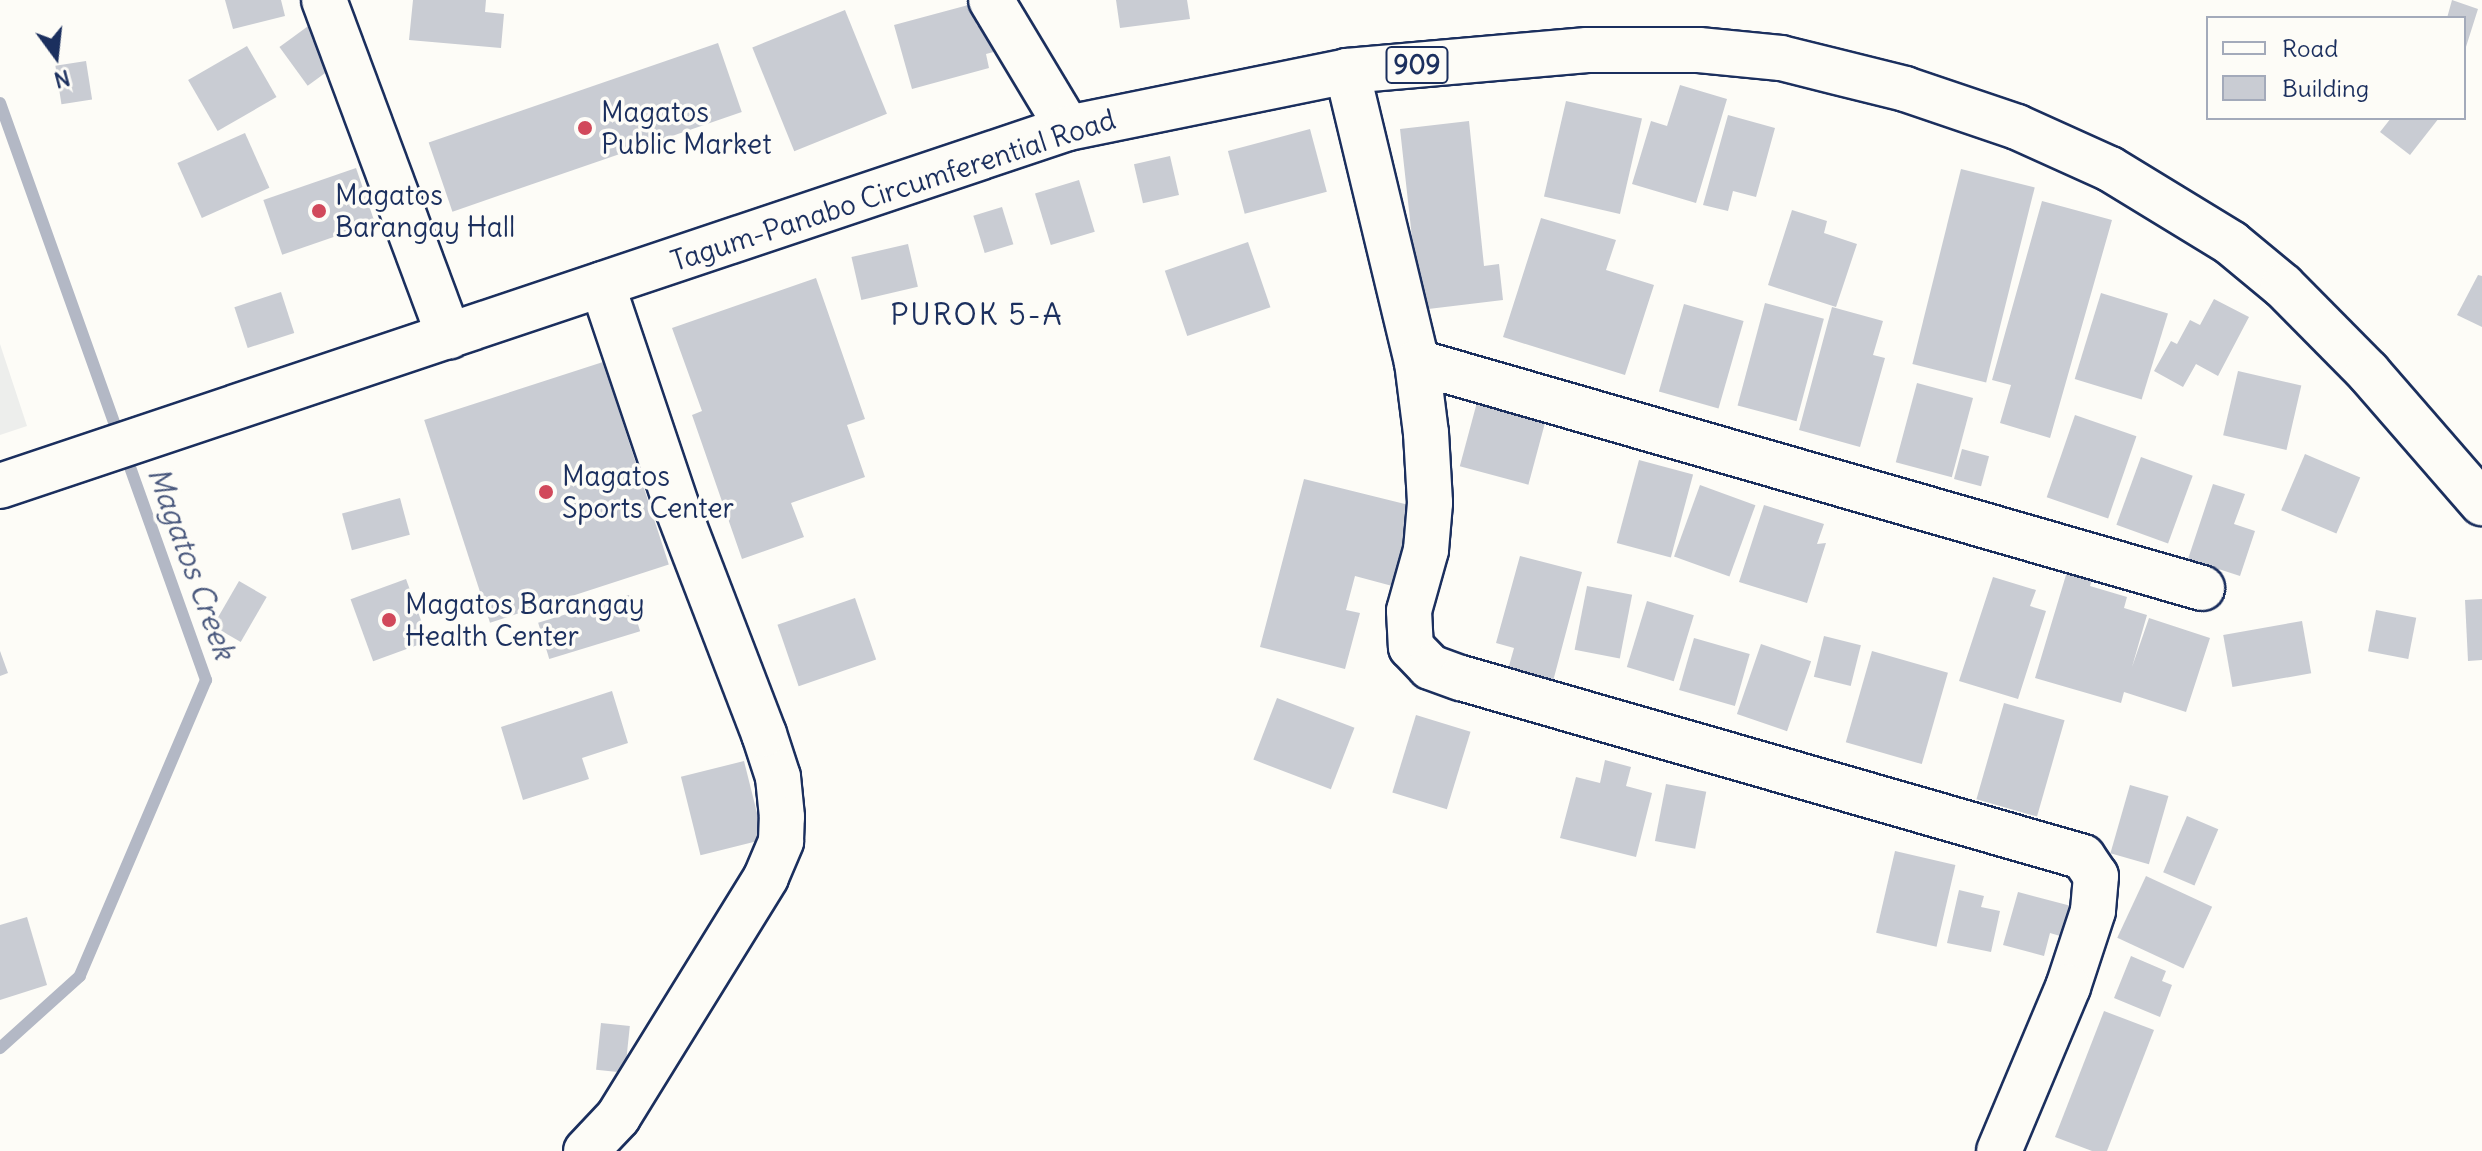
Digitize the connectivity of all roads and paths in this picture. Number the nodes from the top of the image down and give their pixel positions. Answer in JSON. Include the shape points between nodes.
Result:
{"nodes":[{"id":1,"x":324,"y":0,"type":"edge"},
{"id":2,"x":991,"y":0,"type":"edge"},
{"id":3,"x":1347,"y":71,"type":"junction"},
{"id":4,"x":1068,"y":128,"type":"junction"},
{"id":5,"x":602,"y":284,"type":"junction"},
{"id":6,"x":449,"y":337,"type":"junction"},
{"id":7,"x":1417,"y":362,"type":"junction"},
{"id":8,"x":0,"y":486,"type":"edge"},
{"id":9,"x":2482,"y":503,"type":"edge"},
{"id":10,"x":2202,"y":588,"type":"dead end"},
{"id":11,"x":586,"y":1151,"type":"edge"},
{"id":12,"x":1999,"y":1151,"type":"edge"}],
"edges":[{"from":1,"to":6,"type":"main road"},
{"from":2,"to":4,"type":"main road"},
{"from":3,"to":4,"type":"main road","name":"Tagum-Panabo Circumferential Road","number":"909"},
{"from":3,"to":7,"type":"main road"},
{"from":3,"to":9,"type":"main road","name":"Tagum-Panabo Circumferential Road","number":"909","via":[[1587,50],[1699,50],[1781,58],[1905,89],[2017,127],[2110,169],[2231,243],[2283,286],[2368,372]]},
{"from":4,"to":5,"type":"main road","name":"Tagum-Panabo Circumferential Road","number":"909"},
{"from":5,"to":6,"type":"main road","name":"Tagum-Panabo Circumferential Road","number":"909"},
{"from":5,"to":11,"type":"main road","via":[[677,507],[764,734],[778,777],[782,817],[781,841],[766,877],[626,1105]]},
{"from":6,"to":8,"type":"main road","name":"Tagum-Panabo Circumferential Road","number":"909"},
{"from":7,"to":10,"type":"main road"},
{"from":7,"to":12,"type":"main road","via":[[1430,503],[1426,550],[1408,629],[1411,647],[1430,667],[2071,851],[2091,864],[2096,876],[2093,911],[2068,987]]}]}
